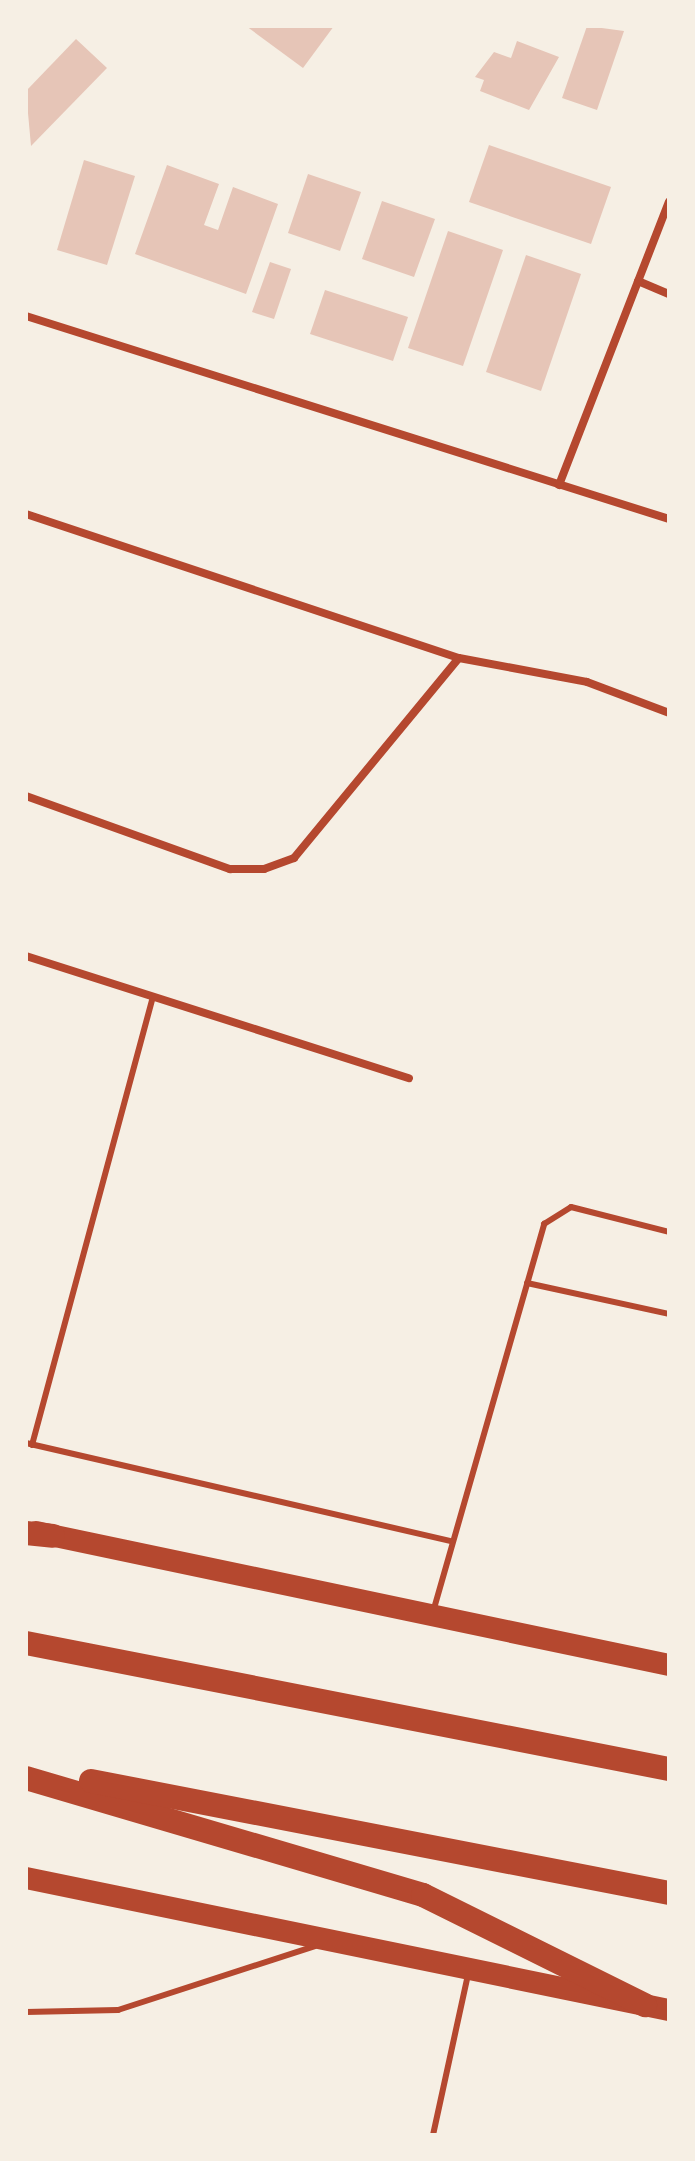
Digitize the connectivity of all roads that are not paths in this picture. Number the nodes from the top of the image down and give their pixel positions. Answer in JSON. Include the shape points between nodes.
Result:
{"nodes":[{"id":1,"x":669,"y":202,"type":"edge"},
{"id":2,"x":638,"y":281,"type":"junction"},
{"id":3,"x":669,"y":294,"type":"edge"},
{"id":4,"x":26,"y":316,"type":"edge"},
{"id":5,"x":559,"y":485,"type":"junction"},
{"id":6,"x":26,"y":514,"type":"edge"},
{"id":7,"x":669,"y":519,"type":"edge"},
{"id":8,"x":459,"y":658,"type":"junction"},
{"id":9,"x":669,"y":713,"type":"edge"},
{"id":10,"x":26,"y":796,"type":"edge"},
{"id":11,"x":26,"y":956,"type":"edge"},
{"id":12,"x":153,"y":997,"type":"junction"},
{"id":13,"x":409,"y":1078,"type":"dead end"},
{"id":14,"x":669,"y":1232,"type":"edge"},
{"id":15,"x":527,"y":1283,"type":"junction"},
{"id":16,"x":669,"y":1314,"type":"edge"},
{"id":17,"x":29,"y":1444,"type":"edge"},
{"id":18,"x":26,"y":1532,"type":"edge"},
{"id":19,"x":53,"y":1536,"type":"joint"},
{"id":20,"x":450,"y":1541,"type":"junction"},
{"id":21,"x":432,"y":1616,"type":"junction"},
{"id":22,"x":26,"y":1643,"type":"edge"},
{"id":23,"x":669,"y":1665,"type":"edge"},
{"id":24,"x":26,"y":1768,"type":"edge"},
{"id":25,"x":669,"y":1769,"type":"edge"},
{"id":26,"x":26,"y":1778,"type":"edge"},
{"id":27,"x":26,"y":1878,"type":"edge"},
{"id":28,"x":669,"y":1893,"type":"edge"},
{"id":29,"x":330,"y":1941,"type":"junction"},
{"id":30,"x":469,"y":1969,"type":"junction"},
{"id":31,"x":645,"y":2005,"type":"junction"},
{"id":32,"x":669,"y":2010,"type":"edge"},
{"id":33,"x":26,"y":2012,"type":"edge"},
{"id":34,"x":433,"y":2135,"type":"edge"}],
"edges":[{"from":1,"to":2,"type":"street"},
{"from":2,"to":3,"type":"street"},
{"from":2,"to":5,"type":"street"},
{"from":4,"to":5,"type":"street"},
{"from":5,"to":7,"type":"street"},
{"from":6,"to":8,"type":"street"},
{"from":8,"to":9,"type":"street","via":[[587,682]]},
{"from":8,"to":10,"type":"street","via":[[294,858],[264,869],[230,869]]},
{"from":11,"to":12,"type":"street"},
{"from":12,"to":13,"type":"street"},
{"from":12,"to":17,"type":"lane"},
{"from":14,"to":15,"type":"lane","via":[[571,1207],[555,1212],[544,1224]]},
{"from":15,"to":16,"type":"lane"},
{"from":15,"to":20,"type":"lane"},
{"from":17,"to":20,"type":"lane"},
{"from":18,"to":19,"type":"highway"},
{"from":19,"to":21,"type":"highway"},
{"from":20,"to":21,"type":"lane"},
{"from":21,"to":23,"type":"highway"},
{"from":22,"to":25,"type":"highway"},
{"from":24,"to":28,"type":"highway"},
{"from":26,"to":31,"type":"highway","via":[[423,1895]]},
{"from":27,"to":29,"type":"highway"},
{"from":29,"to":30,"type":"highway"},
{"from":29,"to":33,"type":"lane","via":[[118,2010]]},
{"from":30,"to":31,"type":"highway"},
{"from":30,"to":34,"type":"lane"},
{"from":31,"to":32,"type":"highway"}]}
